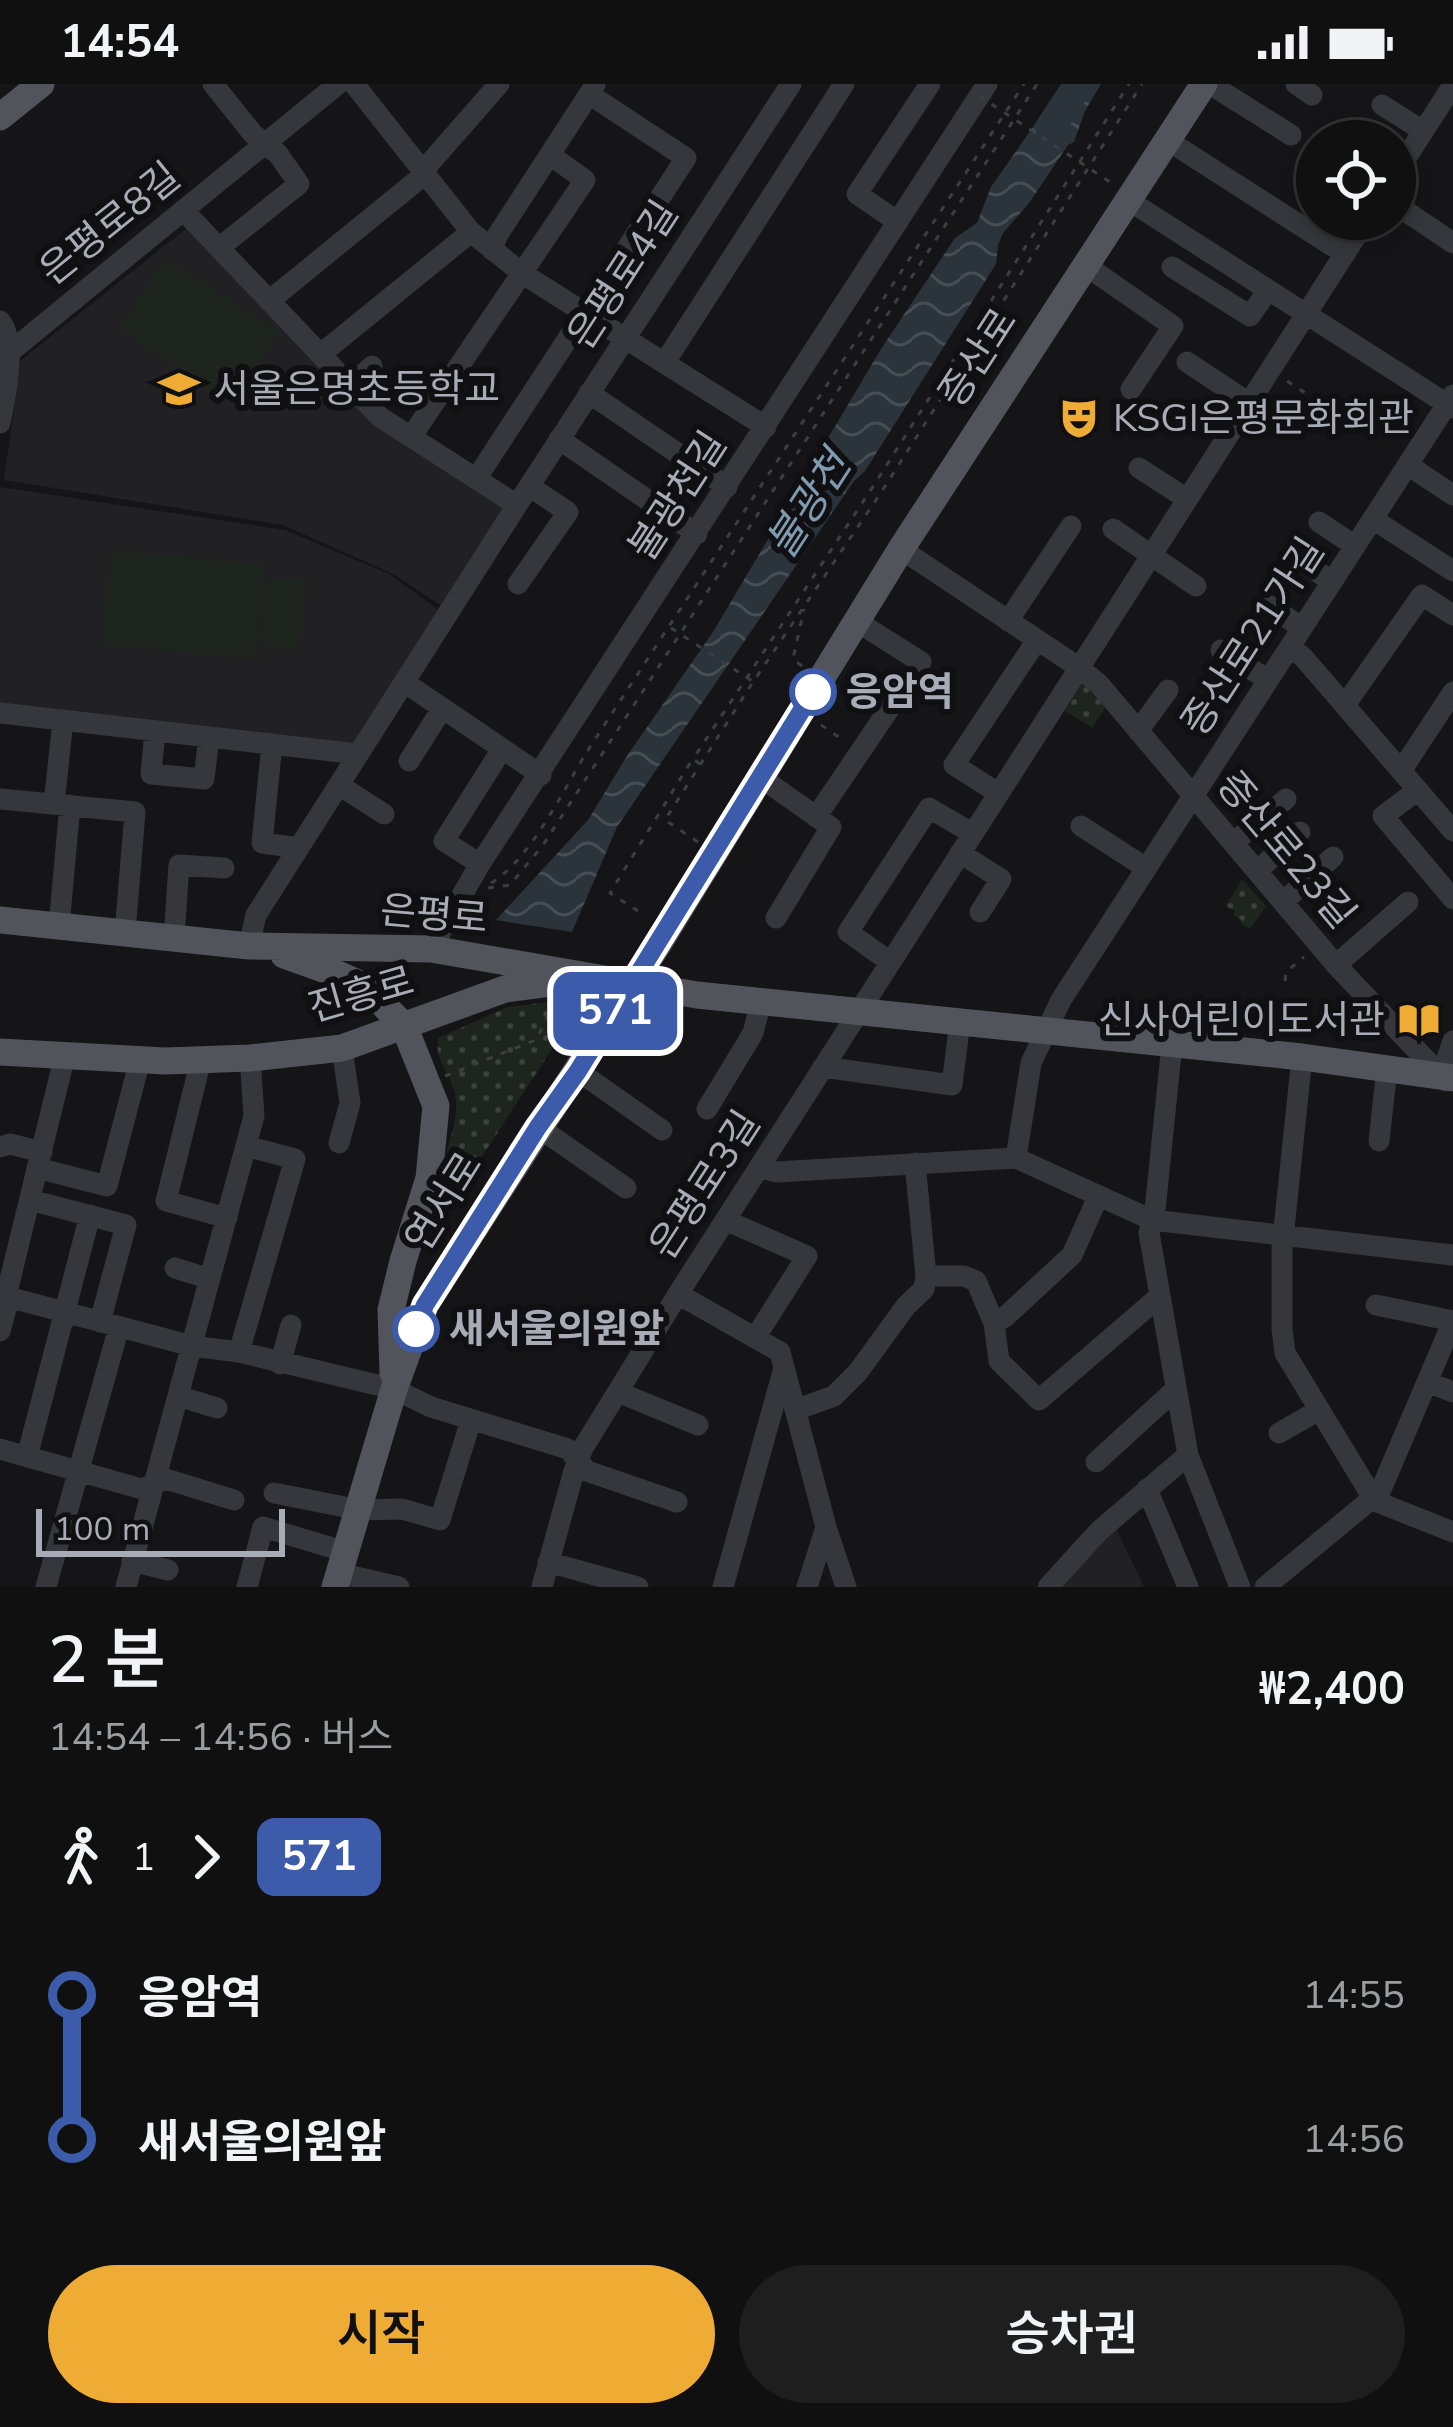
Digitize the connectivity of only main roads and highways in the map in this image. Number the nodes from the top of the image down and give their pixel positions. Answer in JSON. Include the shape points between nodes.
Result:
{"nodes":[{"id":1,"x":41,"y":84,"type":"edge"},
{"id":2,"x":1207,"y":84,"type":"edge"},
{"id":3,"x":0,"y":117,"type":"edge"},
{"id":4,"x":0,"y":920,"type":"edge"},
{"id":5,"x":249,"y":946,"type":"junction"},
{"id":6,"x":632,"y":984,"type":"junction"},
{"id":7,"x":404,"y":1027,"type":"junction"},
{"id":8,"x":0,"y":1052,"type":"edge"},
{"id":9,"x":1449,"y":1081,"type":"edge"},
{"id":10,"x":394,"y":1389,"type":"junction"},
{"id":11,"x":340,"y":1570,"type":"edge"}],
"edges":[{"from":1,"to":3,"type":"main road"},
{"from":2,"to":6,"type":"main road","name":"증산로","via":[[1119,191],[1085,266]]},
{"from":4,"to":5,"type":"main road","name":"은평로"},
{"from":5,"to":6,"type":"main road","name":"은평로","via":[[431,949]]},
{"from":5,"to":7,"type":"main road","via":[[358,983]]},
{"from":6,"to":7,"type":"main road","name":"진흥로","via":[[517,986]]},
{"from":6,"to":9,"type":"main road","name":"은평로","via":[[1302,1057]]},
{"from":6,"to":10,"type":"main road","name":"연서로","via":[[425,1305]]},
{"from":7,"to":8,"type":"main road","name":"진흥로","via":[[342,1048],[250,1058]]},
{"from":7,"to":10,"type":"main road","via":[[430,1085],[436,1122],[429,1178],[391,1310]]},
{"from":10,"to":11,"type":"main road","name":"연서로"}]}
